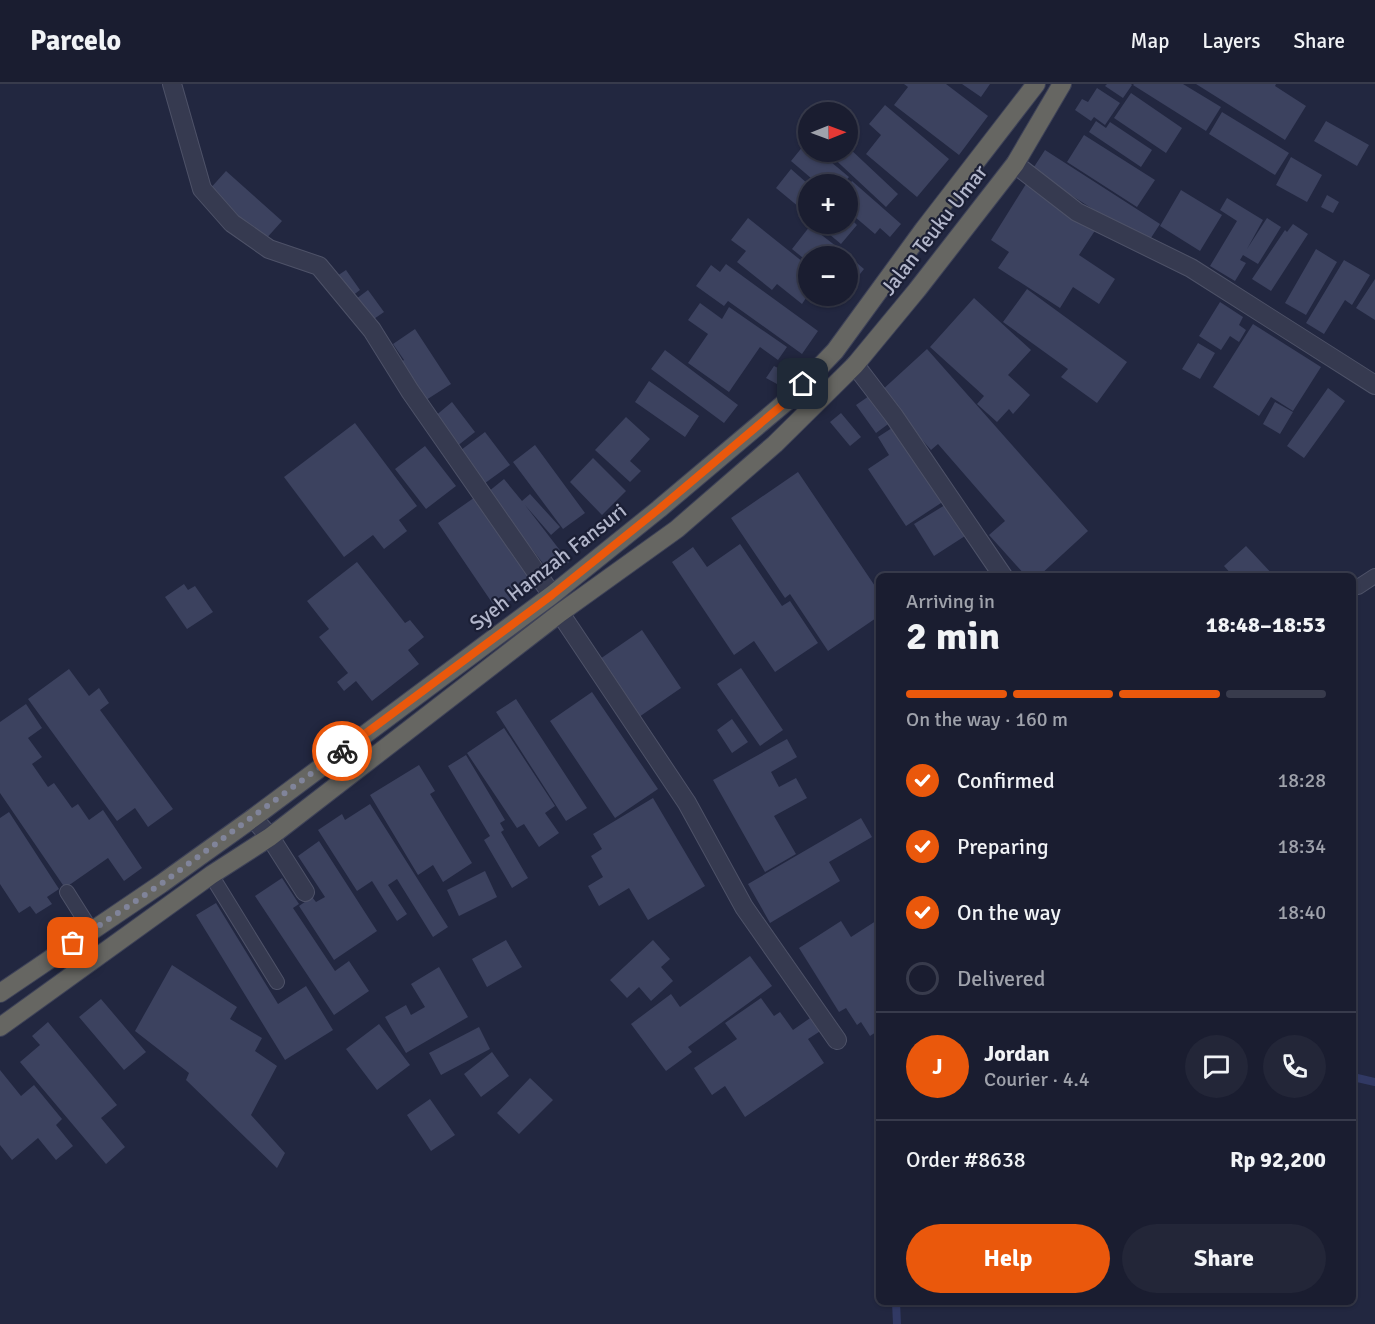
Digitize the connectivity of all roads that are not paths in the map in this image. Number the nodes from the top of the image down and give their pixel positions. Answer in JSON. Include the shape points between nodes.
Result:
{"nodes":[{"id":1,"x":172,"y":84,"type":"edge"},
{"id":2,"x":1036,"y":84,"type":"edge"},
{"id":3,"x":1062,"y":84,"type":"edge"},
{"id":4,"x":1015,"y":164,"type":"junction"},
{"id":5,"x":855,"y":365,"type":"junction"},
{"id":6,"x":1375,"y":385,"type":"edge"},
{"id":7,"x":1001,"y":573,"type":"edge"},
{"id":8,"x":1375,"y":576,"type":"edge"},
{"id":9,"x":1356,"y":587,"type":"edge"},
{"id":10,"x":552,"y":595,"type":"junction"},
{"id":11,"x":560,"y":613,"type":"junction"},
{"id":12,"x":253,"y":818,"type":"junction"},
{"id":13,"x":270,"y":837,"type":"junction"},
{"id":14,"x":211,"y":875,"type":"junction"},
{"id":15,"x":67,"y":892,"type":"dead end"},
{"id":16,"x":305,"y":892,"type":"dead end"},
{"id":17,"x":91,"y":930,"type":"junction"},
{"id":18,"x":277,"y":982,"type":"dead end"},
{"id":19,"x":0,"y":993,"type":"edge"},
{"id":20,"x":0,"y":1027,"type":"edge"},
{"id":21,"x":837,"y":1040,"type":"dead end"}],
"edges":[{"from":1,"to":10,"type":"street","via":[[202,189],[232,223],[269,249],[319,266],[372,330]]},
{"from":2,"to":10,"type":"highway","name":"Syeh Hamzah Fansuri","via":[[835,351],[787,401]]},
{"from":3,"to":4,"type":"highway","name":"Jalan Teuku Umar"},
{"from":4,"to":5,"type":"highway","name":"Jalan Teuku Umar"},
{"from":4,"to":6,"type":"street","via":[[1077,212],[1191,268]]},
{"from":5,"to":7,"type":"street"},
{"from":5,"to":11,"type":"highway","name":"Jalan Teuku Umar","via":[[775,444],[677,529]]},
{"from":8,"to":9,"type":"lane"},
{"from":10,"to":12,"type":"highway","name":"Syeh Hamzah Fansuri"},
{"from":11,"to":13,"type":"highway","name":"Jalan Teuku Umar"},
{"from":11,"to":21,"type":"street","via":[[687,803],[744,907]]},
{"from":12,"to":13,"type":"street"},
{"from":12,"to":17,"type":"highway","name":"Syeh Hamzah Fansuri"},
{"from":13,"to":14,"type":"highway","name":"Jalan Teuku Umar"},
{"from":13,"to":16,"type":"street"},
{"from":14,"to":18,"type":"lane"},
{"from":14,"to":20,"type":"highway","name":"Jalan Teuku Umar"},
{"from":15,"to":17,"type":"lane"},
{"from":17,"to":19,"type":"highway","name":"Syeh Hamzah Fansuri"}]}
